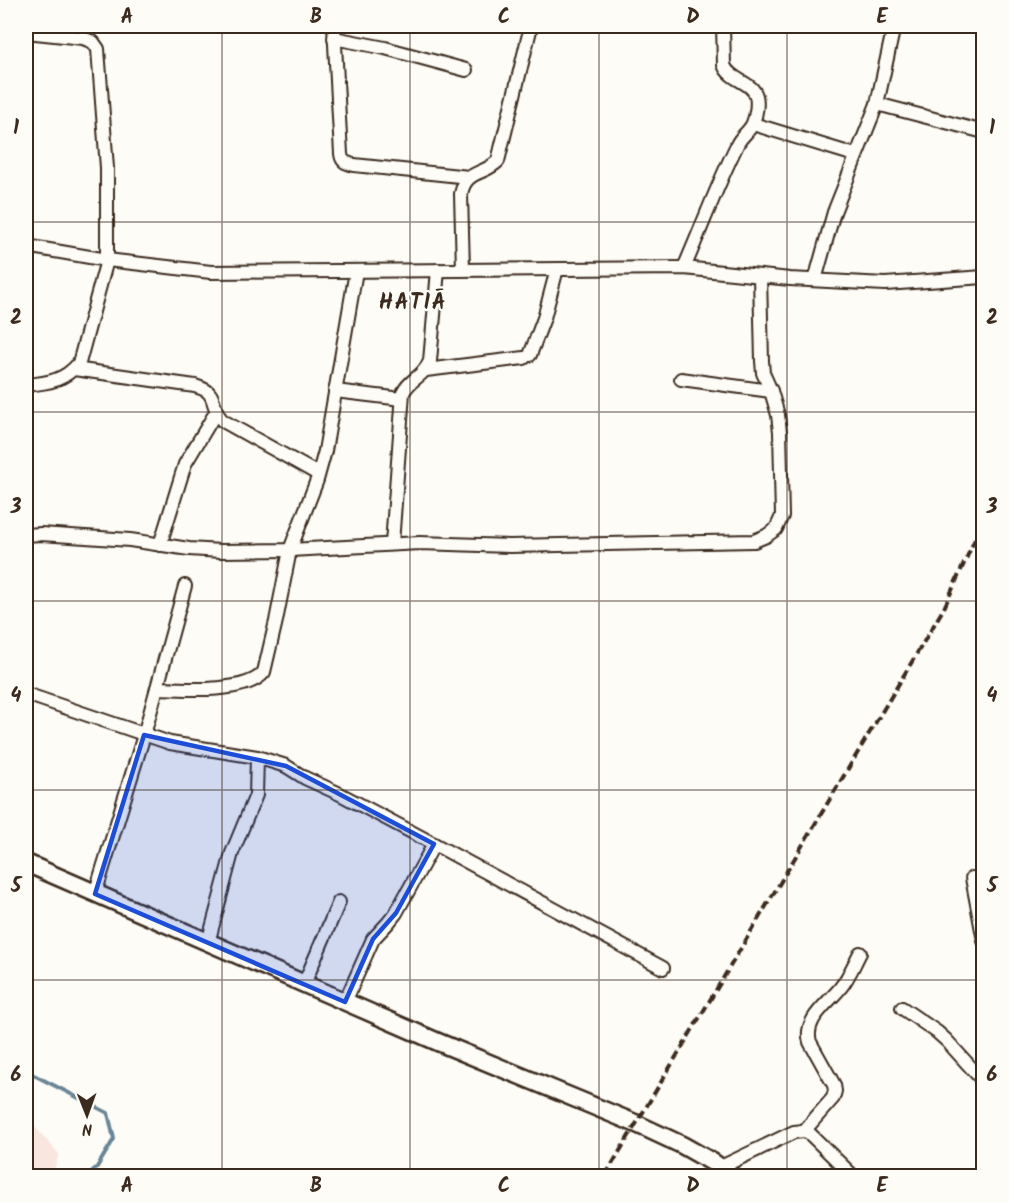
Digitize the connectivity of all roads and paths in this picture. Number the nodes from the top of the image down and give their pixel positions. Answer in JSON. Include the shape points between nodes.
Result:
{"nodes":[{"id":1,"x":531,"y":26,"type":"edge"},
{"id":2,"x":723,"y":26,"type":"edge"},
{"id":3,"x":894,"y":26,"type":"edge"},
{"id":4,"x":62,"y":31,"type":"edge"},
{"id":5,"x":26,"y":32,"type":"edge"},
{"id":6,"x":334,"y":32,"type":"edge"},
{"id":7,"x":466,"y":70,"type":"dead end"},
{"id":8,"x":877,"y":104,"type":"junction"},
{"id":9,"x":753,"y":124,"type":"junction"},
{"id":10,"x":984,"y":132,"type":"edge"},
{"id":11,"x":855,"y":155,"type":"junction"},
{"id":12,"x":468,"y":177,"type":"junction"},
{"id":13,"x":26,"y":246,"type":"edge"},
{"id":14,"x":107,"y":260,"type":"junction"},
{"id":15,"x":684,"y":268,"type":"junction"},
{"id":16,"x":463,"y":269,"type":"junction"},
{"id":17,"x":557,"y":269,"type":"junction"},
{"id":18,"x":438,"y":270,"type":"junction"},
{"id":19,"x":356,"y":271,"type":"junction"},
{"id":20,"x":760,"y":276,"type":"junction"},
{"id":21,"x":984,"y":277,"type":"edge"},
{"id":22,"x":815,"y":280,"type":"junction"},
{"id":23,"x":74,"y":369,"type":"junction"},
{"id":24,"x":426,"y":370,"type":"junction"},
{"id":25,"x":681,"y":379,"type":"dead end"},
{"id":26,"x":26,"y":386,"type":"edge"},
{"id":27,"x":335,"y":391,"type":"junction"},
{"id":28,"x":771,"y":391,"type":"junction"},
{"id":29,"x":402,"y":399,"type":"junction"},
{"id":30,"x":216,"y":412,"type":"junction"},
{"id":31,"x":318,"y":474,"type":"junction"},
{"id":32,"x":26,"y":535,"type":"edge"},
{"id":33,"x":392,"y":544,"type":"junction"},
{"id":34,"x":160,"y":545,"type":"junction"},
{"id":35,"x":290,"y":550,"type":"junction"},
{"id":36,"x":185,"y":586,"type":"dead end"},
{"id":37,"x":157,"y":688,"type":"junction"},
{"id":38,"x":26,"y":694,"type":"edge"},
{"id":39,"x":144,"y":735,"type":"junction"},
{"id":40,"x":257,"y":757,"type":"junction"},
{"id":41,"x":434,"y":844,"type":"junction"},
{"id":42,"x":26,"y":863,"type":"edge"},
{"id":43,"x":972,"y":878,"type":"dead end"},
{"id":44,"x":95,"y":894,"type":"junction"},
{"id":45,"x":339,"y":902,"type":"dead end"},
{"id":46,"x":984,"y":941,"type":"edge"},
{"id":47,"x":208,"y":943,"type":"junction"},
{"id":48,"x":860,"y":953,"type":"dead end"},
{"id":49,"x":663,"y":968,"type":"dead end"},
{"id":50,"x":304,"y":984,"type":"junction"},
{"id":51,"x":345,"y":1002,"type":"junction"},
{"id":52,"x":902,"y":1008,"type":"dead end"},
{"id":53,"x":984,"y":1082,"type":"edge"},
{"id":54,"x":804,"y":1131,"type":"junction"},
{"id":55,"x":984,"y":1156,"type":"edge"},
{"id":56,"x":726,"y":1172,"type":"edge"},
{"id":57,"x":853,"y":1176,"type":"edge"},
{"id":58,"x":982,"y":1176,"type":"edge"}],
"edges":[{"from":1,"to":12,"type":"street","via":[[498,161]]},
{"from":2,"to":9,"type":"street","via":[[726,70],[756,94]]},
{"from":3,"to":8,"type":"street"},
{"from":4,"to":5,"type":"street"},
{"from":4,"to":14,"type":"street","via":[[93,42],[98,49],[107,168]]},
{"from":6,"to":7,"type":"street"},
{"from":6,"to":12,"type":"street","via":[[341,154],[345,163]]},
{"from":8,"to":10,"type":"street"},
{"from":8,"to":11,"type":"street"},
{"from":9,"to":11,"type":"street"},
{"from":9,"to":15,"type":"street","via":[[738,142]]},
{"from":11,"to":22,"type":"street"},
{"from":12,"to":16,"type":"street","via":[[461,194]]},
{"from":13,"to":14,"type":"street"},
{"from":14,"to":19,"type":"street","via":[[211,272]]},
{"from":14,"to":23,"type":"street","via":[[79,363]]},
{"from":15,"to":17,"type":"street"},
{"from":15,"to":20,"type":"street"},
{"from":16,"to":17,"type":"street"},
{"from":16,"to":18,"type":"street"},
{"from":17,"to":24,"type":"street","via":[[544,318],[527,357]]},
{"from":18,"to":19,"type":"street"},
{"from":18,"to":24,"type":"street"},
{"from":19,"to":27,"type":"street"},
{"from":20,"to":22,"type":"street"},
{"from":20,"to":28,"type":"street","via":[[762,361]]},
{"from":21,"to":22,"type":"street","via":[[885,284]]},
{"from":23,"to":26,"type":"street","via":[[51,382]]},
{"from":23,"to":30,"type":"street","via":[[195,386],[211,395]]},
{"from":24,"to":29,"type":"street","via":[[406,385]]},
{"from":25,"to":28,"type":"street"},
{"from":27,"to":29,"type":"street"},
{"from":27,"to":31,"type":"street"},
{"from":28,"to":33,"type":"street","via":[[780,432],[782,516],[776,529],[760,539],[522,546]]},
{"from":29,"to":33,"type":"street"},
{"from":30,"to":31,"type":"street","via":[[230,426]]},
{"from":30,"to":34,"type":"street","via":[[184,464]]},
{"from":31,"to":35,"type":"street"},
{"from":32,"to":34,"type":"street"},
{"from":33,"to":35,"type":"street"},
{"from":34,"to":35,"type":"street","via":[[221,551]]},
{"from":35,"to":37,"type":"street","via":[[260,677],[225,688]]},
{"from":36,"to":37,"type":"street"},
{"from":37,"to":39,"type":"street"},
{"from":38,"to":39,"type":"street"},
{"from":39,"to":40,"type":"street"},
{"from":39,"to":44,"type":"street"},
{"from":40,"to":41,"type":"street","via":[[286,766]]},
{"from":40,"to":47,"type":"street","via":[[256,795],[232,853]]},
{"from":41,"to":49,"type":"street"},
{"from":41,"to":51,"type":"street","via":[[392,918],[373,939]]},
{"from":42,"to":44,"type":"street"},
{"from":43,"to":46,"type":"street"},
{"from":44,"to":47,"type":"street"},
{"from":45,"to":50,"type":"street"},
{"from":47,"to":50,"type":"street"},
{"from":48,"to":54,"type":"street","via":[[843,985],[817,1014],[809,1030],[810,1042],[835,1091]]},
{"from":50,"to":51,"type":"street"},
{"from":51,"to":56,"type":"street","via":[[637,1124]]},
{"from":52,"to":53,"type":"street","via":[[947,1041]]},
{"from":54,"to":56,"type":"street","via":[[794,1132]]},
{"from":54,"to":57,"type":"street"},
{"from":55,"to":58,"type":"street"}]}
